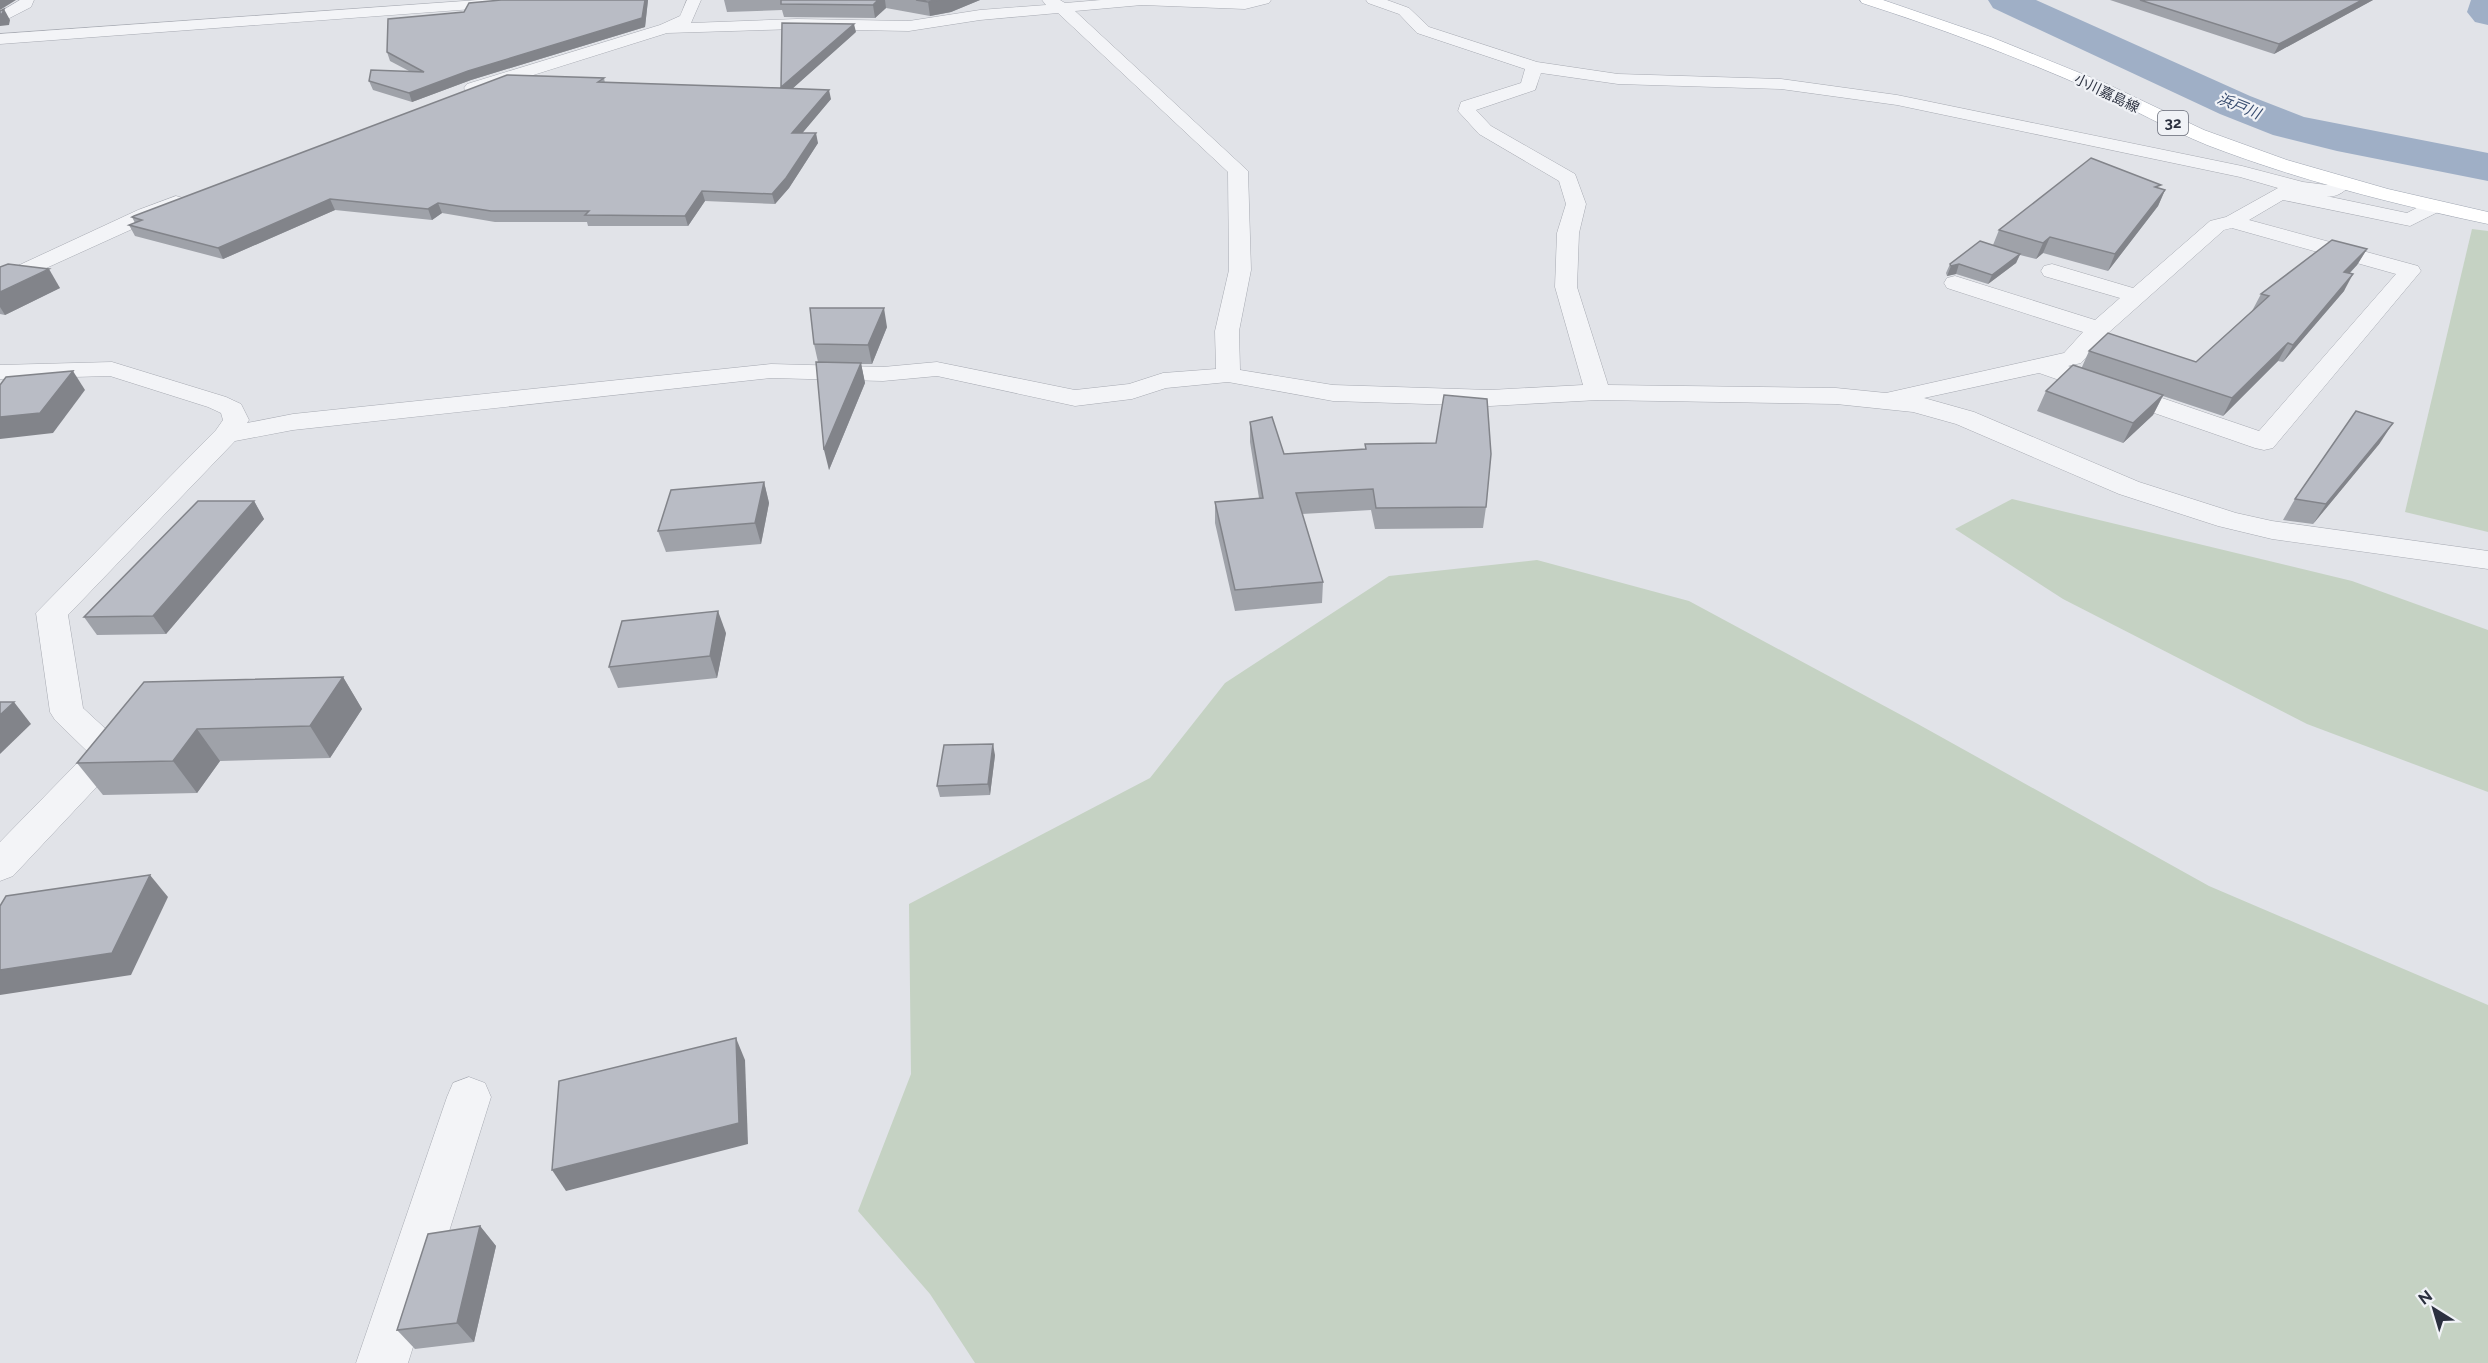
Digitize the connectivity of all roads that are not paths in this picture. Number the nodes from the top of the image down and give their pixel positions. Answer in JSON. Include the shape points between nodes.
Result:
{"nodes":[{"id":1,"x":27,"y":0,"type":"edge"},
{"id":2,"x":540,"y":0,"type":"edge"},
{"id":3,"x":694,"y":0,"type":"edge"},
{"id":4,"x":1264,"y":0,"type":"edge"},
{"id":5,"x":1373,"y":0,"type":"edge"},
{"id":6,"x":1867,"y":0,"type":"edge"},
{"id":7,"x":1055,"y":3,"type":"edge"},
{"id":8,"x":0,"y":18,"type":"edge"},
{"id":9,"x":666,"y":28,"type":"junction"},
{"id":10,"x":0,"y":39,"type":"edge"},
{"id":11,"x":1534,"y":67,"type":"junction"},
{"id":12,"x":456,"y":95,"type":"edge"},
{"id":13,"x":2336,"y":188,"type":"junction"},
{"id":14,"x":189,"y":197,"type":"edge"},
{"id":15,"x":2428,"y":209,"type":"junction"},
{"id":16,"x":2488,"y":218,"type":"edge"},
{"id":17,"x":2232,"y":222,"type":"junction"},
{"id":18,"x":2052,"y":271,"type":"dead end"},
{"id":19,"x":0,"y":282,"type":"edge"},
{"id":20,"x":1955,"y":283,"type":"dead end"},
{"id":21,"x":2137,"y":296,"type":"junction"},
{"id":22,"x":2099,"y":329,"type":"junction"},
{"id":23,"x":2041,"y":365,"type":"junction"},
{"id":24,"x":0,"y":372,"type":"edge"},
{"id":25,"x":1228,"y":375,"type":"junction"},
{"id":26,"x":1598,"y":392,"type":"junction"},
{"id":27,"x":1879,"y":401,"type":"junction"},
{"id":28,"x":226,"y":435,"type":"junction"},
{"id":29,"x":2488,"y":560,"type":"edge"},
{"id":30,"x":0,"y":866,"type":"edge"},
{"id":31,"x":469,"y":1097,"type":"dead end"},
{"id":32,"x":382,"y":1363,"type":"edge"}],
"edges":[{"from":1,"to":8,"type":"street"},
{"from":2,"to":10,"type":"street"},
{"from":3,"to":9,"type":"street","via":[[686,19]]},
{"from":4,"to":7,"type":"street","via":[[1245,4]]},
{"from":5,"to":11,"type":"street","via":[[1404,11],[1423,30]]},
{"from":6,"to":13,"type":"main road","name":"小川嘉島線","number":"32","via":[[2007,47],[2211,140]]},
{"from":7,"to":9,"type":"street","via":[[909,26]]},
{"from":7,"to":25,"type":"street","via":[[1238,171],[1239,270],[1227,332]]},
{"from":9,"to":12,"type":"street"},
{"from":11,"to":13,"type":"street","via":[[1618,79],[1780,84],[1897,100],[2230,169],[2302,188]]},
{"from":11,"to":26,"type":"street","via":[[1528,86],[1474,103],[1467,106],[1467,111],[1485,130],[1568,178],[1576,204],[1568,233],[1566,287]]},
{"from":13,"to":15,"type":"street"},
{"from":14,"to":19,"type":"street"},
{"from":15,"to":16,"type":"main road"},
{"from":15,"to":17,"type":"street","via":[[2410,220],[2280,193]]},
{"from":17,"to":21,"type":"street","via":[[2217,225]]},
{"from":17,"to":23,"type":"street","via":[[2410,271],[2264,442]]},
{"from":18,"to":21,"type":"street"},
{"from":20,"to":22,"type":"street"},
{"from":21,"to":22,"type":"street"},
{"from":22,"to":23,"type":"street","via":[[2072,358]]},
{"from":23,"to":27,"type":"street"},
{"from":24,"to":28,"type":"street","via":[[112,369],[232,409],[236,420]]},
{"from":25,"to":26,"type":"street","via":[[1333,393],[1490,398]]},
{"from":25,"to":28,"type":"street","via":[[1163,381],[1132,391],[1075,398],[937,369],[883,374],[771,371],[293,422]]},
{"from":26,"to":27,"type":"street","via":[[1836,396]]},
{"from":27,"to":29,"type":"street","via":[[1915,404],[1965,418],[2129,488],[2228,520],[2272,530]]},
{"from":28,"to":30,"type":"street","via":[[52,613],[67,712],[110,752]]},
{"from":31,"to":32,"type":"street"}]}
